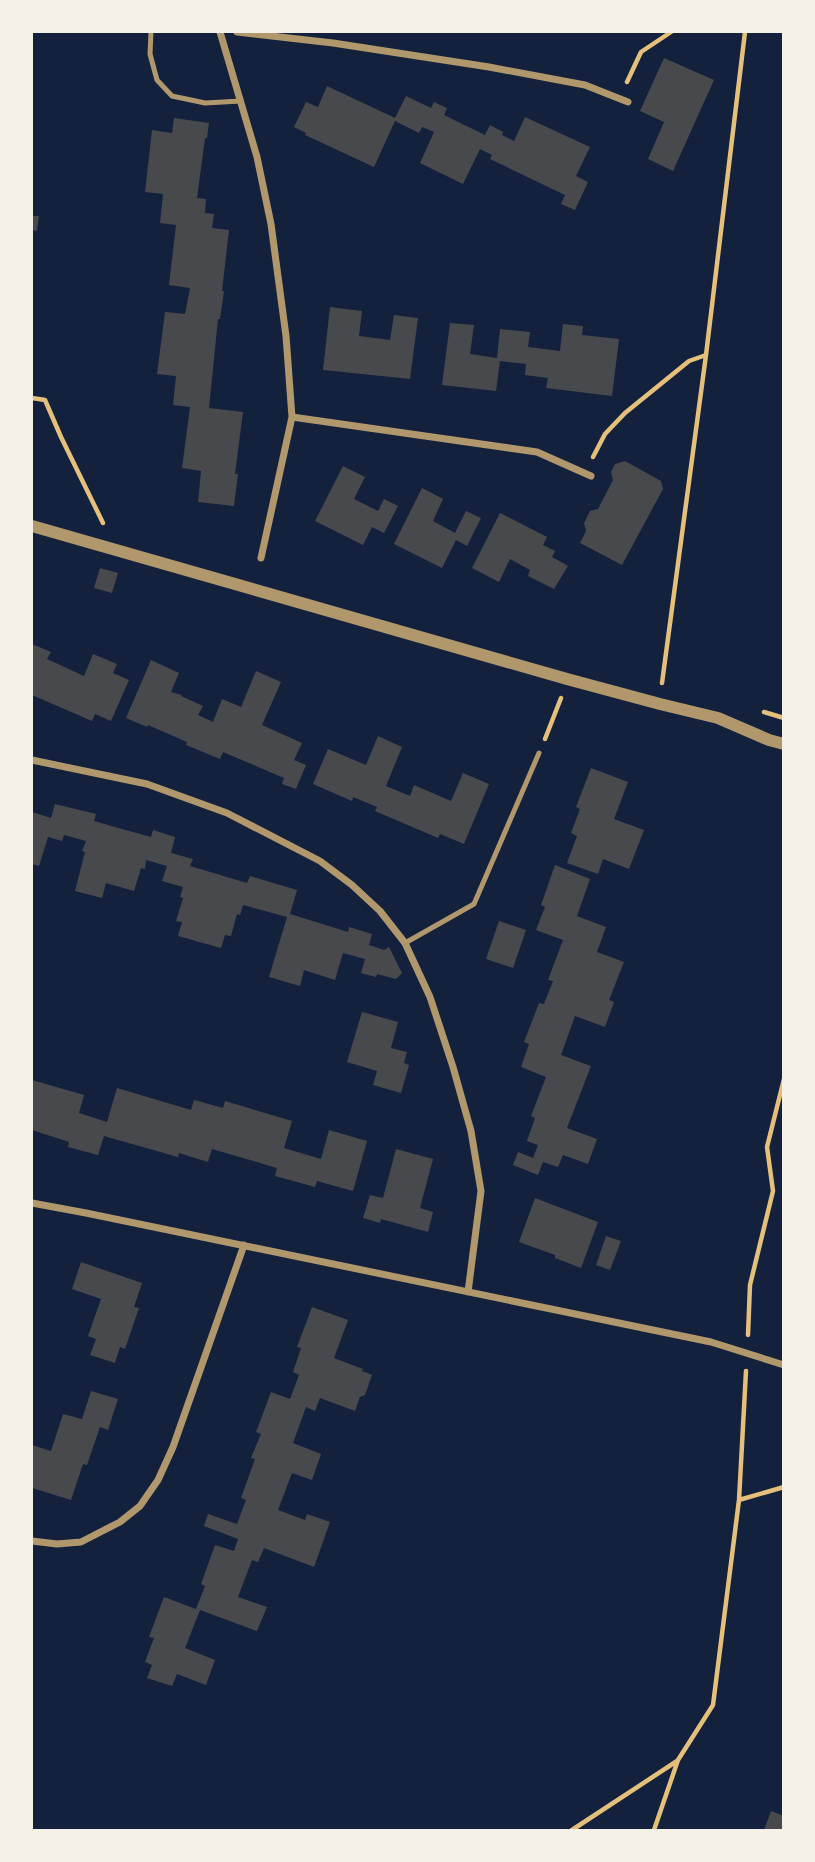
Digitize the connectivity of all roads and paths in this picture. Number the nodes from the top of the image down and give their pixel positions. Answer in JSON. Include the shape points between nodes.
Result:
{"nodes":[{"id":1,"x":151,"y":32,"type":"edge"},
{"id":2,"x":220,"y":32,"type":"edge"},
{"id":3,"x":237,"y":32,"type":"edge"},
{"id":4,"x":671,"y":32,"type":"edge"},
{"id":5,"x":746,"y":32,"type":"edge"},
{"id":6,"x":242,"y":101,"type":"junction"},
{"id":7,"x":624,"y":101,"type":"joint"},
{"id":8,"x":706,"y":355,"type":"junction"},
{"id":9,"x":32,"y":398,"type":"edge"},
{"id":10,"x":292,"y":417,"type":"junction"},
{"id":11,"x":588,"y":475,"type":"joint"},
{"id":12,"x":103,"y":523,"type":"dead end"},
{"id":13,"x":32,"y":526,"type":"edge"},
{"id":14,"x":261,"y":558,"type":"dead end"},
{"id":15,"x":567,"y":679,"type":"junction"},
{"id":16,"x":660,"y":704,"type":"junction"},
{"id":17,"x":783,"y":744,"type":"edge"},
{"id":18,"x":539,"y":753,"type":"joint"},
{"id":19,"x":32,"y":760,"type":"edge"},
{"id":20,"x":405,"y":943,"type":"junction"},
{"id":21,"x":783,"y":1079,"type":"edge"},
{"id":22,"x":32,"y":1203,"type":"edge"},
{"id":23,"x":244,"y":1245,"type":"junction"},
{"id":24,"x":468,"y":1292,"type":"junction"},
{"id":25,"x":747,"y":1353,"type":"junction"},
{"id":26,"x":783,"y":1365,"type":"edge"},
{"id":27,"x":783,"y":1487,"type":"edge"},
{"id":28,"x":739,"y":1500,"type":"junction"},
{"id":29,"x":32,"y":1541,"type":"edge"},
{"id":30,"x":678,"y":1760,"type":"junction"},
{"id":31,"x":572,"y":1830,"type":"edge"},
{"id":32,"x":653,"y":1830,"type":"edge"}],
"edges":[{"from":1,"to":6,"type":"lane","via":[[149,54],[157,80],[172,96],[205,103]]},
{"from":2,"to":6,"type":"street"},
{"from":3,"to":7,"type":"street","via":[[489,67],[585,85]]},
{"from":4,"to":7,"type":"path","via":[[640,52]]},
{"from":5,"to":8,"type":"path"},
{"from":6,"to":10,"type":"street","via":[[271,225]]},
{"from":8,"to":11,"type":"path","via":[[689,361],[625,413],[605,434]]},
{"from":8,"to":16,"type":"path"},
{"from":9,"to":12,"type":"path","via":[[45,400]]},
{"from":10,"to":11,"type":"street","via":[[537,452]]},
{"from":10,"to":14,"type":"street"},
{"from":13,"to":15,"type":"street"},
{"from":15,"to":16,"type":"street"},
{"from":15,"to":18,"type":"path"},
{"from":16,"to":17,"type":"street","via":[[718,718]]},
{"from":18,"to":20,"type":"lane","via":[[474,904]]},
{"from":19,"to":20,"type":"street","via":[[147,784],[227,813],[320,861],[380,911]]},
{"from":20,"to":24,"type":"street","via":[[430,997],[471,1131],[481,1191]]},
{"from":21,"to":25,"type":"path","via":[[767,1147],[774,1191],[750,1285]]},
{"from":22,"to":23,"type":"street"},
{"from":23,"to":24,"type":"street"},
{"from":23,"to":29,"type":"street","via":[[173,1447],[140,1506],[81,1542]]},
{"from":24,"to":25,"type":"street"},
{"from":25,"to":26,"type":"street"},
{"from":25,"to":28,"type":"path"},
{"from":27,"to":28,"type":"path"},
{"from":28,"to":30,"type":"path","via":[[713,1705]]},
{"from":30,"to":31,"type":"path"},
{"from":30,"to":32,"type":"path"}]}
